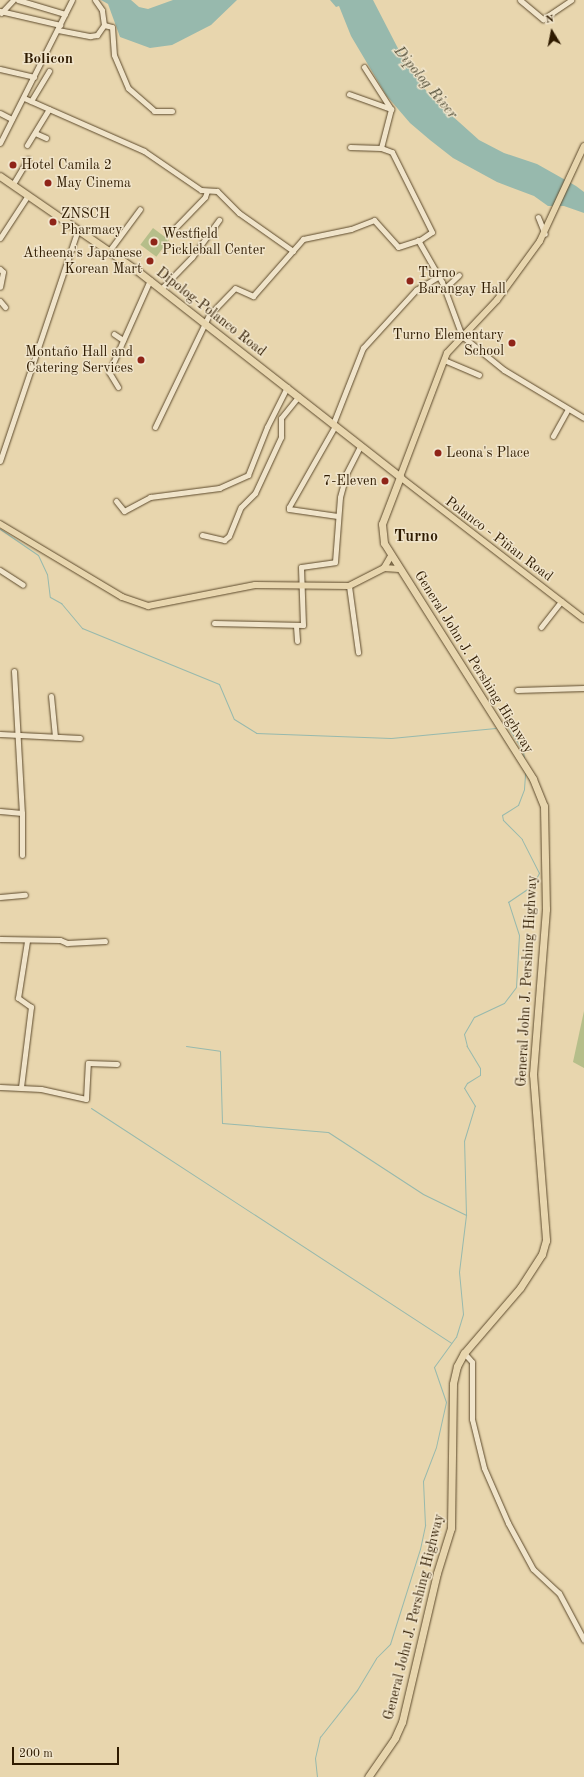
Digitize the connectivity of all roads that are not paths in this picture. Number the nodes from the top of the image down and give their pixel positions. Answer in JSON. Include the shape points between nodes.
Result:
{"nodes":[{"id":1,"x":12,"y":0,"type":"edge"},
{"id":2,"x":18,"y":0,"type":"edge"},
{"id":3,"x":72,"y":0,"type":"edge"},
{"id":4,"x":95,"y":0,"type":"edge"},
{"id":5,"x":520,"y":0,"type":"edge"},
{"id":6,"x":571,"y":0,"type":"edge"},
{"id":7,"x":1,"y":12,"type":"edge"},
{"id":8,"x":66,"y":14,"type":"junction"},
{"id":9,"x":104,"y":24,"type":"junction"},
{"id":10,"x":59,"y":27,"type":"junction"},
{"id":11,"x":364,"y":67,"type":"dead end"},
{"id":12,"x":0,"y":69,"type":"edge"},
{"id":13,"x":48,"y":71,"type":"dead end"},
{"id":14,"x":34,"y":77,"type":"junction"},
{"id":15,"x":349,"y":94,"type":"dead end"},
{"id":16,"x":24,"y":98,"type":"junction"},
{"id":17,"x":31,"y":101,"type":"junction"},
{"id":18,"x":49,"y":109,"type":"junction"},
{"id":19,"x":391,"y":109,"type":"junction"},
{"id":20,"x":172,"y":111,"type":"dead end"},
{"id":21,"x":0,"y":113,"type":"edge"},
{"id":22,"x":12,"y":119,"type":"junction"},
{"id":23,"x":35,"y":133,"type":"junction"},
{"id":24,"x":46,"y":138,"type":"dead end"},
{"id":25,"x":0,"y":143,"type":"edge"},
{"id":26,"x":27,"y":145,"type":"dead end"},
{"id":27,"x":584,"y":146,"type":"edge"},
{"id":28,"x":350,"y":147,"type":"dead end"},
{"id":29,"x":381,"y":148,"type":"junction"},
{"id":30,"x":28,"y":160,"type":"dead end"},
{"id":31,"x":0,"y":176,"type":"edge"},
{"id":32,"x":12,"y":184,"type":"junction"},
{"id":33,"x":207,"y":191,"type":"junction"},
{"id":34,"x":28,"y":195,"type":"junction"},
{"id":35,"x":140,"y":209,"type":"dead end"},
{"id":36,"x":538,"y":217,"type":"dead end"},
{"id":37,"x":219,"y":220,"type":"dead end"},
{"id":38,"x":78,"y":229,"type":"junction"},
{"id":39,"x":173,"y":230,"type":"dead end"},
{"id":40,"x":545,"y":234,"type":"junction"},
{"id":41,"x":0,"y":238,"type":"edge"},
{"id":42,"x":418,"y":240,"type":"junction"},
{"id":43,"x":108,"y":251,"type":"junction"},
{"id":44,"x":292,"y":251,"type":"junction"},
{"id":45,"x":0,"y":270,"type":"edge"},
{"id":46,"x":459,"y":275,"type":"dead end"},
{"id":47,"x":439,"y":276,"type":"junction"},
{"id":48,"x":150,"y":280,"type":"junction"},
{"id":49,"x":0,"y":287,"type":"edge"},
{"id":50,"x":445,"y":288,"type":"junction"},
{"id":51,"x":162,"y":289,"type":"junction"},
{"id":52,"x":0,"y":301,"type":"edge"},
{"id":53,"x":5,"y":307,"type":"dead end"},
{"id":54,"x":204,"y":322,"type":"junction"},
{"id":55,"x":114,"y":334,"type":"dead end"},
{"id":56,"x":462,"y":336,"type":"junction"},
{"id":57,"x":123,"y":340,"type":"junction"},
{"id":58,"x":444,"y":360,"type":"junction"},
{"id":59,"x":479,"y":375,"type":"dead end"},
{"id":60,"x":118,"y":387,"type":"dead end"},
{"id":61,"x":287,"y":387,"type":"junction"},
{"id":62,"x":299,"y":396,"type":"junction"},
{"id":63,"x":568,"y":409,"type":"junction"},
{"id":64,"x":584,"y":418,"type":"edge"},
{"id":65,"x":334,"y":425,"type":"junction"},
{"id":66,"x":155,"y":427,"type":"dead end"},
{"id":67,"x":553,"y":436,"type":"dead end"},
{"id":68,"x":360,"y":446,"type":"junction"},
{"id":69,"x":0,"y":461,"type":"edge"},
{"id":70,"x":400,"y":478,"type":"junction"},
{"id":71,"x":116,"y":501,"type":"dead end"},
{"id":72,"x":337,"y":516,"type":"junction"},
{"id":73,"x":0,"y":524,"type":"edge"},
{"id":74,"x":202,"y":536,"type":"dead end"},
{"id":75,"x":391,"y":556,"type":"junction"},
{"id":76,"x":384,"y":568,"type":"junction"},
{"id":77,"x":399,"y":569,"type":"junction"},
{"id":78,"x":0,"y":570,"type":"edge"},
{"id":79,"x":23,"y":584,"type":"dead end"},
{"id":80,"x":302,"y":586,"type":"junction"},
{"id":81,"x":349,"y":586,"type":"junction"},
{"id":82,"x":561,"y":601,"type":"junction"},
{"id":83,"x":584,"y":619,"type":"edge"},
{"id":84,"x":214,"y":623,"type":"dead end"},
{"id":85,"x":296,"y":626,"type":"junction"},
{"id":86,"x":541,"y":627,"type":"dead end"},
{"id":87,"x":296,"y":642,"type":"dead end"},
{"id":88,"x":358,"y":652,"type":"dead end"},
{"id":89,"x":14,"y":671,"type":"dead end"},
{"id":90,"x":584,"y":688,"type":"edge"},
{"id":91,"x":517,"y":690,"type":"dead end"},
{"id":92,"x":51,"y":696,"type":"dead end"},
{"id":93,"x":0,"y":734,"type":"edge"},
{"id":94,"x":16,"y":735,"type":"junction"},
{"id":95,"x":54,"y":737,"type":"junction"},
{"id":96,"x":80,"y":738,"type":"dead end"},
{"id":97,"x":0,"y":811,"type":"edge"},
{"id":98,"x":22,"y":813,"type":"junction"},
{"id":99,"x":22,"y":855,"type":"dead end"},
{"id":100,"x":24,"y":895,"type":"dead end"},
{"id":101,"x":0,"y":897,"type":"edge"},
{"id":102,"x":0,"y":939,"type":"edge"},
{"id":103,"x":27,"y":941,"type":"junction"},
{"id":104,"x":105,"y":941,"type":"dead end"},
{"id":105,"x":117,"y":1064,"type":"dead end"},
{"id":106,"x":0,"y":1087,"type":"edge"},
{"id":107,"x":21,"y":1087,"type":"junction"},
{"id":108,"x":464,"y":1353,"type":"junction"},
{"id":109,"x":584,"y":1640,"type":"edge"},
{"id":110,"x":368,"y":1777,"type":"edge"}],
"edges":[{"from":1,"to":7,"type":"street"},
{"from":2,"to":8,"type":"street"},
{"from":3,"to":8,"type":"street"},
{"from":4,"to":9,"type":"street","via":[[102,10]]},
{"from":5,"to":6,"type":"street","via":[[543,19]]},
{"from":7,"to":10,"type":"street"},
{"from":8,"to":10,"type":"street"},
{"from":9,"to":10,"type":"street","via":[[102,30],[94,36]]},
{"from":9,"to":20,"type":"street","via":[[112,27],[114,55],[128,88],[154,111]]},
{"from":10,"to":14,"type":"street"},
{"from":11,"to":19,"type":"street"},
{"from":12,"to":14,"type":"street"},
{"from":13,"to":17,"type":"street"},
{"from":14,"to":16,"type":"street"},
{"from":15,"to":19,"type":"street"},
{"from":16,"to":17,"type":"street"},
{"from":16,"to":22,"type":"street"},
{"from":17,"to":18,"type":"street"},
{"from":18,"to":23,"type":"street"},
{"from":18,"to":33,"type":"street","via":[[144,151],[196,187]]},
{"from":19,"to":29,"type":"street"},
{"from":21,"to":22,"type":"street"},
{"from":22,"to":25,"type":"street"},
{"from":23,"to":24,"type":"street"},
{"from":23,"to":26,"type":"street"},
{"from":27,"to":40,"type":"main road","name":"General John J. Pershing Highway"},
{"from":28,"to":29,"type":"street"},
{"from":29,"to":42,"type":"street","via":[[392,152],[431,228],[430,234]]},
{"from":30,"to":32,"type":"street"},
{"from":31,"to":32,"type":"highway","name":"Dipolog-Polanco Road"},
{"from":32,"to":34,"type":"highway","name":"Dipolog-Polanco Road"},
{"from":33,"to":39,"type":"street","via":[[206,197]]},
{"from":33,"to":44,"type":"street","via":[[219,192],[238,213]]},
{"from":34,"to":38,"type":"highway","name":"Dipolog-Polanco Road"},
{"from":34,"to":41,"type":"street"},
{"from":35,"to":43,"type":"street"},
{"from":36,"to":40,"type":"street"},
{"from":37,"to":51,"type":"street","via":[[192,257]]},
{"from":38,"to":43,"type":"highway","name":"Dipolog-Polanco Road"},
{"from":38,"to":69,"type":"street"},
{"from":40,"to":56,"type":"main road","name":"General John J. Pershing Highway","via":[[497,300]]},
{"from":42,"to":44,"type":"street","via":[[396,247],[374,220],[351,229],[306,237]]},
{"from":42,"to":47,"type":"street"},
{"from":43,"to":48,"type":"highway","name":"Dipolog-Polanco Road"},
{"from":44,"to":54,"type":"street","via":[[253,296],[235,288]]},
{"from":45,"to":49,"type":"street","via":[[3,272]]},
{"from":46,"to":50,"type":"street"},
{"from":47,"to":50,"type":"street"},
{"from":47,"to":65,"type":"street","via":[[416,290],[363,348]]},
{"from":48,"to":51,"type":"highway","name":"Dipolog-Polanco Road"},
{"from":48,"to":57,"type":"street"},
{"from":50,"to":56,"type":"street"},
{"from":51,"to":54,"type":"highway","name":"Dipolog-Polanco Road"},
{"from":52,"to":53,"type":"street"},
{"from":54,"to":61,"type":"highway","name":"Dipolog-Polanco Road"},
{"from":54,"to":66,"type":"street"},
{"from":55,"to":57,"type":"street"},
{"from":56,"to":58,"type":"main road","name":"General John J. Pershing Highway","via":[[451,347]]},
{"from":56,"to":63,"type":"street","via":[[504,370]]},
{"from":57,"to":60,"type":"street","via":[[108,375]]},
{"from":58,"to":59,"type":"street"},
{"from":58,"to":70,"type":"main road","name":"General John J. Pershing Highway"},
{"from":61,"to":62,"type":"highway","name":"Dipolog-Polanco Road"},
{"from":61,"to":71,"type":"street","via":[[267,427],[248,475],[219,488],[150,497],[124,511]]},
{"from":62,"to":65,"type":"highway","name":"Dipolog-Polanco Road"},
{"from":62,"to":74,"type":"street","via":[[281,418],[281,437],[255,492],[241,507],[229,536],[224,540]]},
{"from":63,"to":64,"type":"street"},
{"from":63,"to":67,"type":"street"},
{"from":65,"to":68,"type":"highway","name":"Dipolog-Polanco Road"},
{"from":65,"to":72,"type":"street","via":[[289,509]]},
{"from":68,"to":70,"type":"highway","name":"Dipolog-Polanco Road"},
{"from":68,"to":72,"type":"street","via":[[346,474]]},
{"from":70,"to":75,"type":"highway","name":"General John J. Pershing Highway","via":[[381,530]]},
{"from":70,"to":82,"type":"main road","name":"Polanco - Piñan Road"},
{"from":72,"to":80,"type":"street","via":[[335,562],[302,565]]},
{"from":73,"to":80,"type":"main road","via":[[105,588],[141,605],[161,605],[255,585]]},
{"from":75,"to":76,"type":"main road"},
{"from":75,"to":77,"type":"highway","name":"General John J. Pershing Highway"},
{"from":76,"to":77,"type":"main road"},
{"from":76,"to":81,"type":"main road"},
{"from":77,"to":108,"type":"highway","name":"General John J. Pershing Highway","via":[[533,779],[544,806],[546,909],[533,1074],[546,1240],[542,1254],[520,1288]]},
{"from":78,"to":79,"type":"street"},
{"from":80,"to":81,"type":"main road"},
{"from":80,"to":85,"type":"street","via":[[303,624]]},
{"from":81,"to":88,"type":"street"},
{"from":82,"to":83,"type":"main road","name":"Polanco - Piñan Road"},
{"from":82,"to":86,"type":"street"},
{"from":84,"to":85,"type":"street"},
{"from":85,"to":87,"type":"street"},
{"from":89,"to":94,"type":"street"},
{"from":90,"to":91,"type":"street"},
{"from":92,"to":95,"type":"street"},
{"from":93,"to":94,"type":"street"},
{"from":94,"to":95,"type":"street"},
{"from":94,"to":98,"type":"street"},
{"from":95,"to":96,"type":"street"},
{"from":97,"to":98,"type":"street"},
{"from":98,"to":99,"type":"street"},
{"from":100,"to":101,"type":"street"},
{"from":102,"to":103,"type":"street"},
{"from":103,"to":104,"type":"street"},
{"from":103,"to":107,"type":"street","via":[[18,998],[31,1007]]},
{"from":105,"to":107,"type":"street","via":[[88,1063],[86,1099],[60,1092]]},
{"from":106,"to":107,"type":"street"},
{"from":108,"to":109,"type":"street","via":[[472,1362],[472,1419],[484,1468],[508,1523],[533,1569],[559,1593]]},
{"from":108,"to":110,"type":"highway","name":"General John J. Pershing Highway","via":[[457,1366],[453,1384],[451,1528],[437,1573],[402,1722],[395,1738]]}]}
